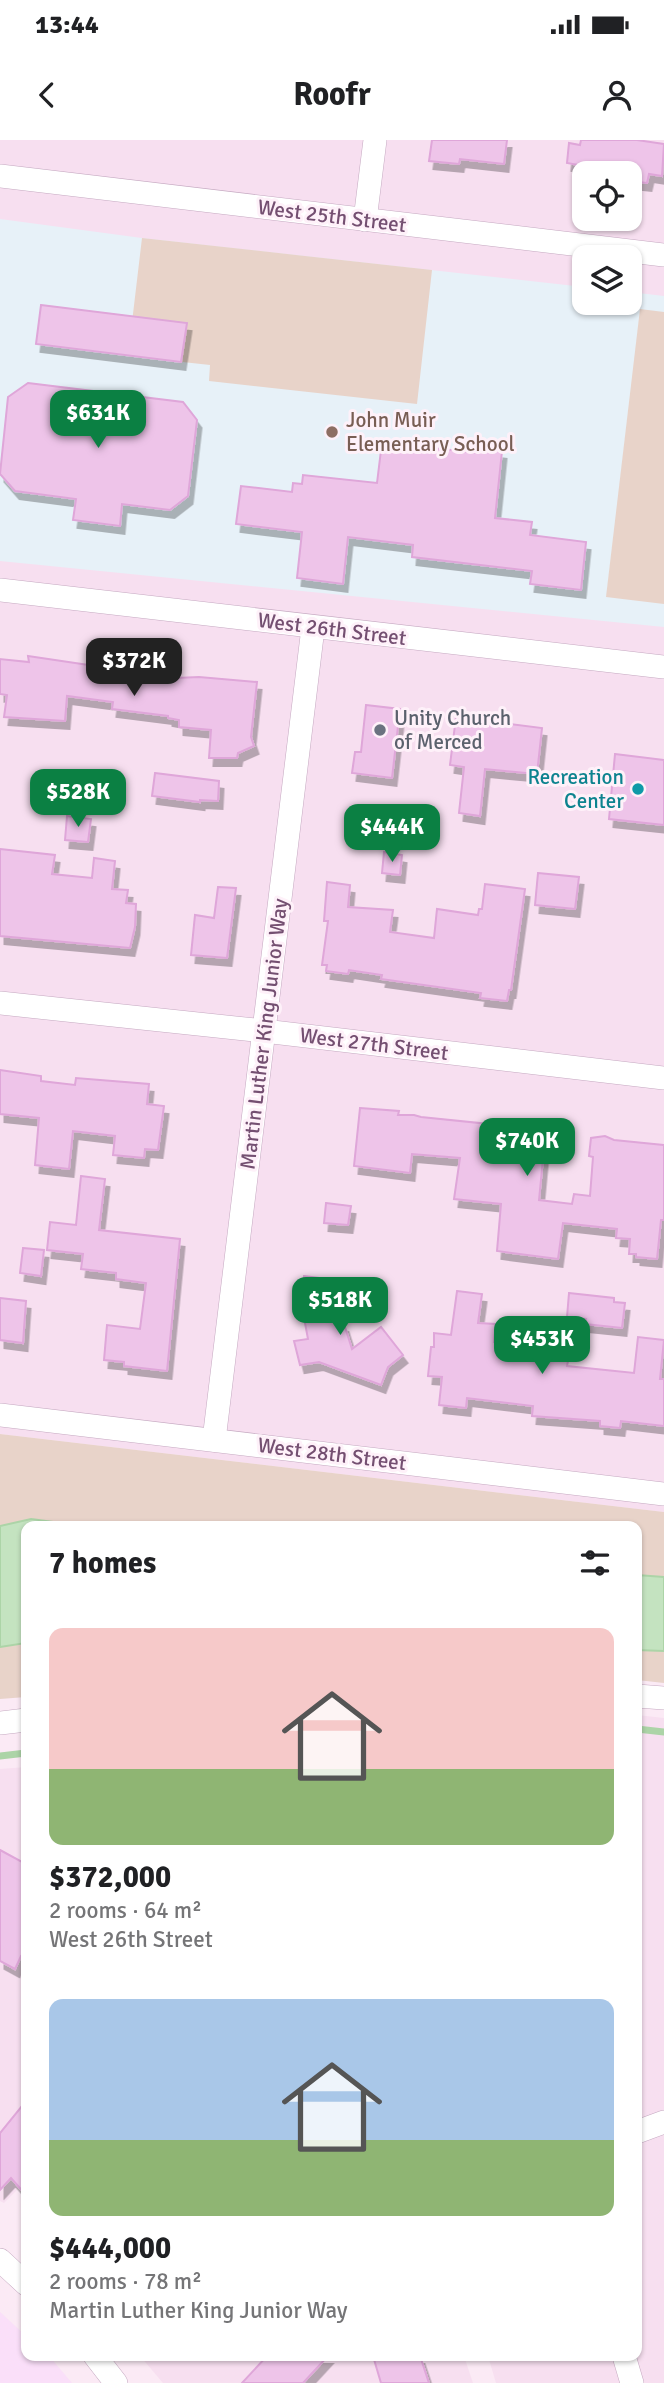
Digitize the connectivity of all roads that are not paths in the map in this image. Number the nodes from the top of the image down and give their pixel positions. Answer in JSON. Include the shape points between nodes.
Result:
{"nodes":[{"id":1,"x":375,"y":140,"type":"edge"},
{"id":2,"x":0,"y":176,"type":"edge"},
{"id":3,"x":365,"y":220,"type":"junction"},
{"id":4,"x":664,"y":255,"type":"edge"},
{"id":5,"x":0,"y":590,"type":"edge"},
{"id":6,"x":313,"y":628,"type":"junction"},
{"id":7,"x":664,"y":667,"type":"edge"},
{"id":8,"x":0,"y":1003,"type":"edge"},
{"id":9,"x":264,"y":1031,"type":"junction"},
{"id":10,"x":664,"y":1078,"type":"edge"},
{"id":11,"x":0,"y":1415,"type":"edge"},
{"id":12,"x":215,"y":1440,"type":"junction"},
{"id":13,"x":664,"y":1494,"type":"edge"},
{"id":14,"x":642,"y":1696,"type":"edge"},
{"id":15,"x":664,"y":1698,"type":"edge"},
{"id":16,"x":21,"y":1721,"type":"edge"},
{"id":17,"x":0,"y":1723,"type":"edge"},
{"id":18,"x":664,"y":2122,"type":"edge"},
{"id":19,"x":642,"y":2130,"type":"edge"},
{"id":20,"x":0,"y":2260,"type":"edge"},
{"id":21,"x":21,"y":2279,"type":"edge"},
{"id":22,"x":99,"y":2361,"type":"edge"},
{"id":23,"x":625,"y":2361,"type":"edge"},
{"id":24,"x":116,"y":2383,"type":"edge"},
{"id":25,"x":632,"y":2383,"type":"edge"}],
"edges":[{"from":1,"to":3,"type":"street"},
{"from":2,"to":3,"type":"street","name":"West 25th Street"},
{"from":3,"to":4,"type":"street","name":"West 25th Street"},
{"from":5,"to":6,"type":"street","name":"West 26th Street"},
{"from":6,"to":7,"type":"street","name":"West 26th Street"},
{"from":6,"to":9,"type":"street","name":"Martin Luther King Junior Way"},
{"from":8,"to":9,"type":"street","name":"West 27th Street"},
{"from":9,"to":10,"type":"street","name":"West 27th Street"},
{"from":9,"to":12,"type":"street","name":"Martin Luther King Junior Way"},
{"from":11,"to":12,"type":"street","name":"West 28th Street"},
{"from":12,"to":13,"type":"street","name":"West 28th Street"},
{"from":14,"to":15,"type":"street"},
{"from":16,"to":17,"type":"street"},
{"from":18,"to":19,"type":"street"},
{"from":20,"to":21,"type":"street"},
{"from":22,"to":24,"type":"street"},
{"from":23,"to":25,"type":"street"}]}
